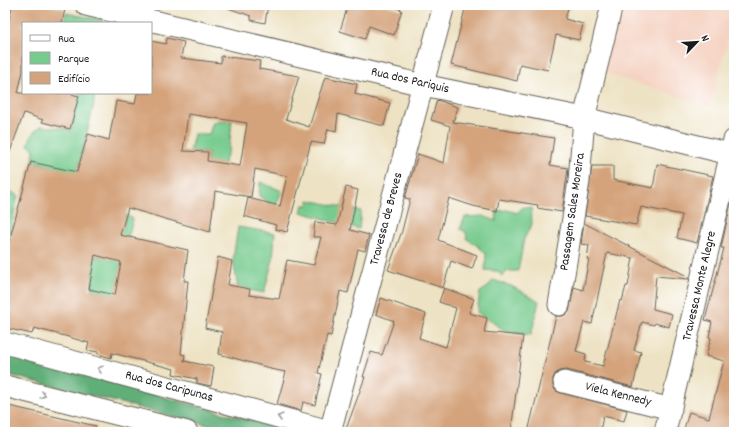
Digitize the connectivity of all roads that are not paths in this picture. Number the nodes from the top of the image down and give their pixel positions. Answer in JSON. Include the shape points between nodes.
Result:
{"nodes":[{"id":1,"x":86,"y":5,"type":"edge"},
{"id":2,"x":444,"y":5,"type":"edge"},
{"id":3,"x":612,"y":5,"type":"edge"},
{"id":4,"x":423,"y":85,"type":"junction"},
{"id":5,"x":584,"y":118,"type":"junction"},
{"id":6,"x":733,"y":150,"type":"edge"},
{"id":7,"x":559,"y":305,"type":"dead end"},
{"id":8,"x":5,"y":343,"type":"edge"},
{"id":9,"x":564,"y":382,"type":"dead end"},
{"id":10,"x":5,"y":386,"type":"edge"},
{"id":11,"x":671,"y":409,"type":"junction"},
{"id":12,"x":332,"y":431,"type":"edge"},
{"id":13,"x":187,"y":432,"type":"edge"},
{"id":14,"x":665,"y":432,"type":"edge"}],
"edges":[{"from":1,"to":4,"type":"street","name":"Rua dos Pariquis"},
{"from":2,"to":4,"type":"street","name":"Travessa de Breves"},
{"from":3,"to":5,"type":"street","name":"Passagem Sales Moreira"},
{"from":4,"to":5,"type":"street","name":"Rua dos Pariquis"},
{"from":4,"to":12,"type":"street","name":"Travessa de Breves"},
{"from":5,"to":6,"type":"street","name":"Rua dos Pariquis"},
{"from":5,"to":7,"type":"street","name":"Passagem Sales Moreira","via":[[579,181]]},
{"from":6,"to":11,"type":"street","name":"Travessa Monte Alegre"},
{"from":12,"to":8,"type":"street","name":"Rua dos Caripunas","one_way":true},
{"from":9,"to":11,"type":"street","name":"Viela Kennedy"},
{"from":10,"to":13,"type":"street","one_way":true},
{"from":11,"to":14,"type":"street","name":"Travessa Monte Alegre"}]}
